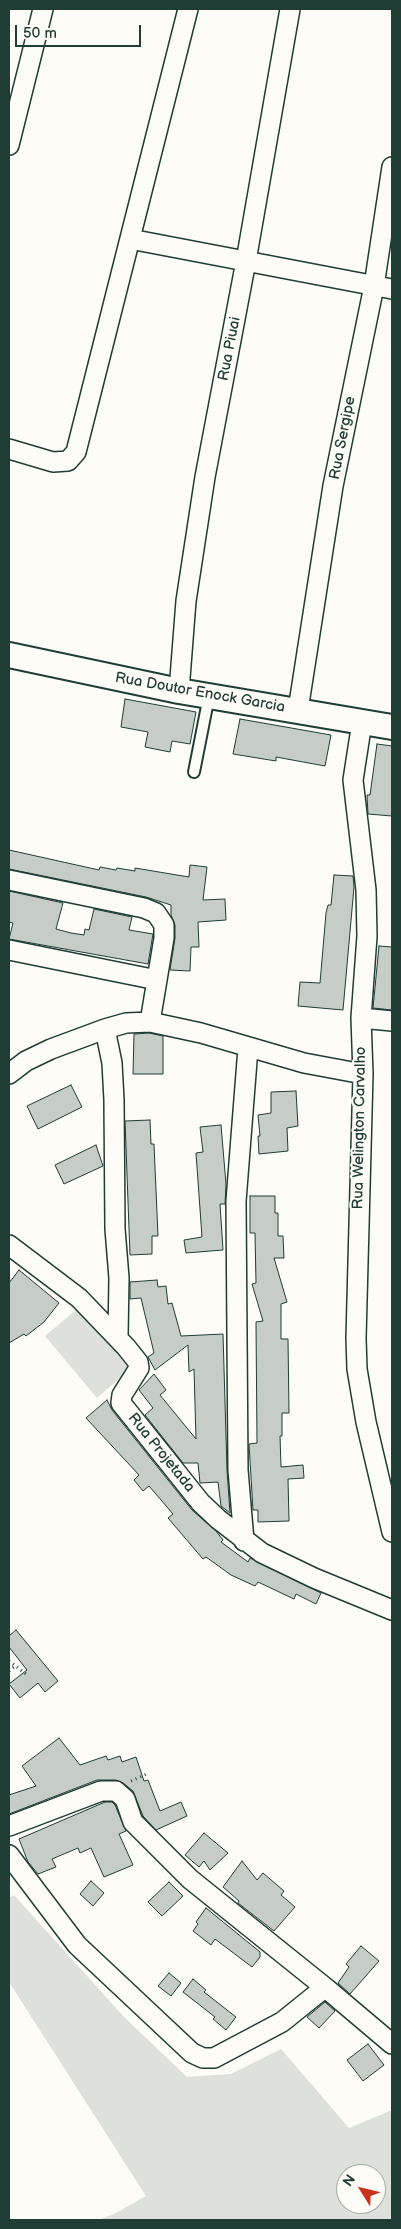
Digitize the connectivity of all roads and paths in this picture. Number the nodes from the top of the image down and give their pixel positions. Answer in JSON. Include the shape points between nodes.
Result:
{"nodes":[{"id":1,"x":43,"y":9,"type":"edge"},
{"id":2,"x":188,"y":9,"type":"edge"},
{"id":3,"x":290,"y":9,"type":"edge"},
{"id":4,"x":9,"y":145,"type":"edge"},
{"id":5,"x":392,"y":167,"type":"edge"},
{"id":6,"x":130,"y":239,"type":"junction"},
{"id":7,"x":246,"y":261,"type":"junction"},
{"id":8,"x":383,"y":288,"type":"edge"},
{"id":9,"x":9,"y":449,"type":"edge"},
{"id":10,"x":9,"y":655,"type":"edge"},
{"id":11,"x":179,"y":691,"type":"junction"},
{"id":12,"x":209,"y":696,"type":"junction"},
{"id":13,"x":298,"y":710,"type":"junction"},
{"id":14,"x":362,"y":722,"type":"junction"},
{"id":15,"x":392,"y":727,"type":"edge"},
{"id":16,"x":194,"y":772,"type":"dead end"},
{"id":17,"x":9,"y":880,"type":"edge"},
{"id":18,"x":9,"y":950,"type":"edge"},
{"id":19,"x":158,"y":980,"type":"junction"},
{"id":20,"x":361,"y":1018,"type":"junction"},
{"id":21,"x":392,"y":1021,"type":"edge"},
{"id":22,"x":150,"y":1022,"type":"junction"},
{"id":23,"x":105,"y":1029,"type":"junction"},
{"id":24,"x":248,"y":1048,"type":"junction"},
{"id":25,"x":9,"y":1074,"type":"edge"},
{"id":26,"x":363,"y":1074,"type":"junction"},
{"id":27,"x":9,"y":1245,"type":"edge"},
{"id":28,"x":118,"y":1336,"type":"junction"},
{"id":29,"x":388,"y":1497,"type":"edge"},
{"id":30,"x":392,"y":1532,"type":"edge"},
{"id":31,"x":244,"y":1540,"type":"junction"},
{"id":32,"x":392,"y":1610,"type":"edge"},
{"id":33,"x":9,"y":1661,"type":"edge"},
{"id":34,"x":15,"y":1666,"type":"junction"},
{"id":35,"x":9,"y":1671,"type":"edge"},
{"id":36,"x":26,"y":1674,"type":"dead end"},
{"id":37,"x":9,"y":1826,"type":"edge"},
{"id":38,"x":9,"y":1855,"type":"edge"},
{"id":39,"x":327,"y":1989,"type":"junction"},
{"id":40,"x":392,"y":2044,"type":"edge"}],
"edges":[{"from":1,"to":4,"type":"street"},
{"from":2,"to":6,"type":"street"},
{"from":3,"to":7,"type":"street","name":"Rua Piuai"},
{"from":5,"to":8,"type":"street","name":"Rua Sergipe"},
{"from":6,"to":7,"type":"street"},
{"from":6,"to":9,"type":"street","via":[[76,452],[68,461],[53,462]]},
{"from":7,"to":8,"type":"street"},
{"from":7,"to":11,"type":"street","name":"Rua Piuai","via":[[202,496],[186,601]]},
{"from":8,"to":13,"type":"street","name":"Rua Sergipe","via":[[333,486]]},
{"from":10,"to":11,"type":"street","name":"Rua Doutor Enock Garcia"},
{"from":11,"to":12,"type":"street","name":"Rua Doutor Enock Garcia"},
{"from":12,"to":13,"type":"street","name":"Rua Doutor Enock Garcia"},
{"from":12,"to":16,"type":"lane"},
{"from":13,"to":14,"type":"street","name":"Rua Doutor Enock Garcia"},
{"from":14,"to":15,"type":"street","name":"Rua Doutor Enock Garcia"},
{"from":14,"to":20,"type":"street","name":"Rua Welington Carvalho","via":[[353,780],[366,890]]},
{"from":17,"to":19,"type":"street","via":[[154,911],[164,925]]},
{"from":18,"to":19,"type":"street"},
{"from":19,"to":22,"type":"street"},
{"from":20,"to":21,"type":"street"},
{"from":20,"to":26,"type":"street","name":"Rua Welington Carvalho"},
{"from":22,"to":23,"type":"street"},
{"from":22,"to":24,"type":"street"},
{"from":23,"to":25,"type":"street","via":[[34,1057]]},
{"from":23,"to":28,"type":"street","via":[[112,1063],[114,1100]]},
{"from":24,"to":26,"type":"street"},
{"from":24,"to":31,"type":"street","via":[[236,1201],[238,1470]]},
{"from":26,"to":29,"type":"street","name":"Rua Welington Carvalho","via":[[357,1370],[366,1422]]},
{"from":27,"to":28,"type":"street","name":"Rua Projetada","via":[[79,1298]]},
{"from":28,"to":31,"type":"street","name":"Rua Projetada","via":[[139,1366],[122,1395],[121,1403],[201,1503]]},
{"from":29,"to":30,"type":"street","name":"Rua Welington Carvalho"},
{"from":31,"to":32,"type":"street","name":"Rua Projetada","via":[[262,1553],[314,1578]]},
{"from":33,"to":34,"type":"path"},
{"from":34,"to":35,"type":"path"},
{"from":34,"to":36,"type":"path"},
{"from":37,"to":39,"type":"street","via":[[102,1791],[116,1791],[125,1799],[133,1822],[190,1878]]},
{"from":38,"to":39,"type":"street","via":[[77,1944],[192,2053],[203,2058],[214,2058],[282,2022]]},
{"from":39,"to":40,"type":"street"}]}
